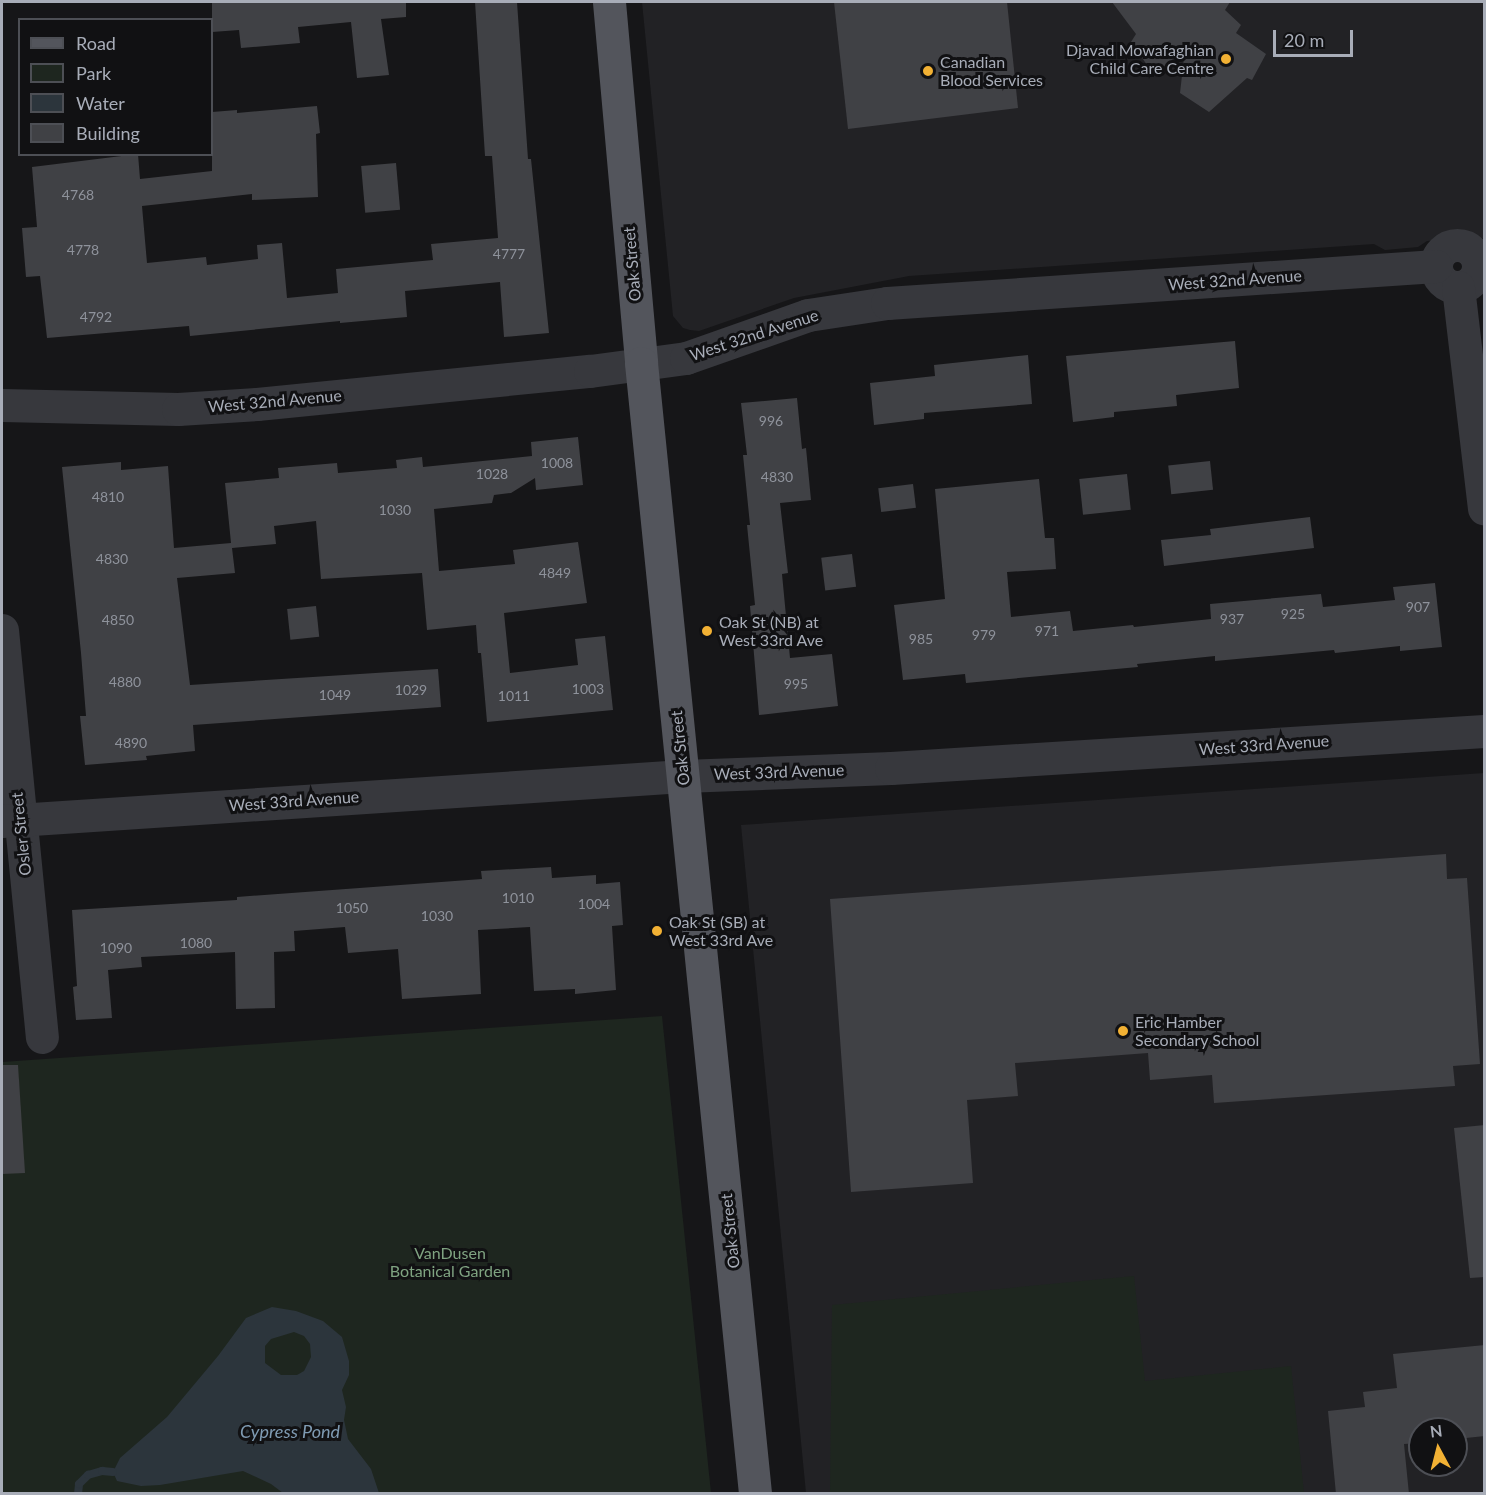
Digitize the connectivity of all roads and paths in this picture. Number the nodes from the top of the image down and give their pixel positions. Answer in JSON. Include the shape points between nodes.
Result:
{"nodes":[{"id":1,"x":609,"y":2,"type":"edge"},
{"id":2,"x":1464,"y":270,"type":"edge"},
{"id":3,"x":641,"y":363,"type":"junction"},
{"id":4,"x":2,"y":405,"type":"edge"},
{"id":5,"x":1485,"y":508,"type":"edge"},
{"id":6,"x":2,"y":630,"type":"edge"},
{"id":7,"x":1485,"y":731,"type":"edge"},
{"id":8,"x":683,"y":776,"type":"junction"},
{"id":9,"x":10,"y":820,"type":"edge"},
{"id":10,"x":42,"y":1037,"type":"dead end"},
{"id":11,"x":755,"y":1494,"type":"edge"}],
"edges":[{"from":1,"to":3,"type":"main road","name":"Oak Street"},
{"from":2,"to":3,"type":"street","name":"West 32nd Avenue","via":[[886,303],[808,315],[686,358]]},
{"from":2,"to":5,"type":"street"},
{"from":3,"to":4,"type":"street","name":"West 32nd Avenue","via":[[440,386],[178,409]]},
{"from":3,"to":8,"type":"main road","name":"Oak Street"},
{"from":6,"to":9,"type":"street","name":"Osler Street"},
{"from":7,"to":8,"type":"street","name":"West 33rd Avenue","via":[[891,768]]},
{"from":8,"to":9,"type":"street","name":"West 33rd Avenue"},
{"from":8,"to":11,"type":"main road","name":"Oak Street"},
{"from":9,"to":10,"type":"street","name":"Osler Street"}]}
